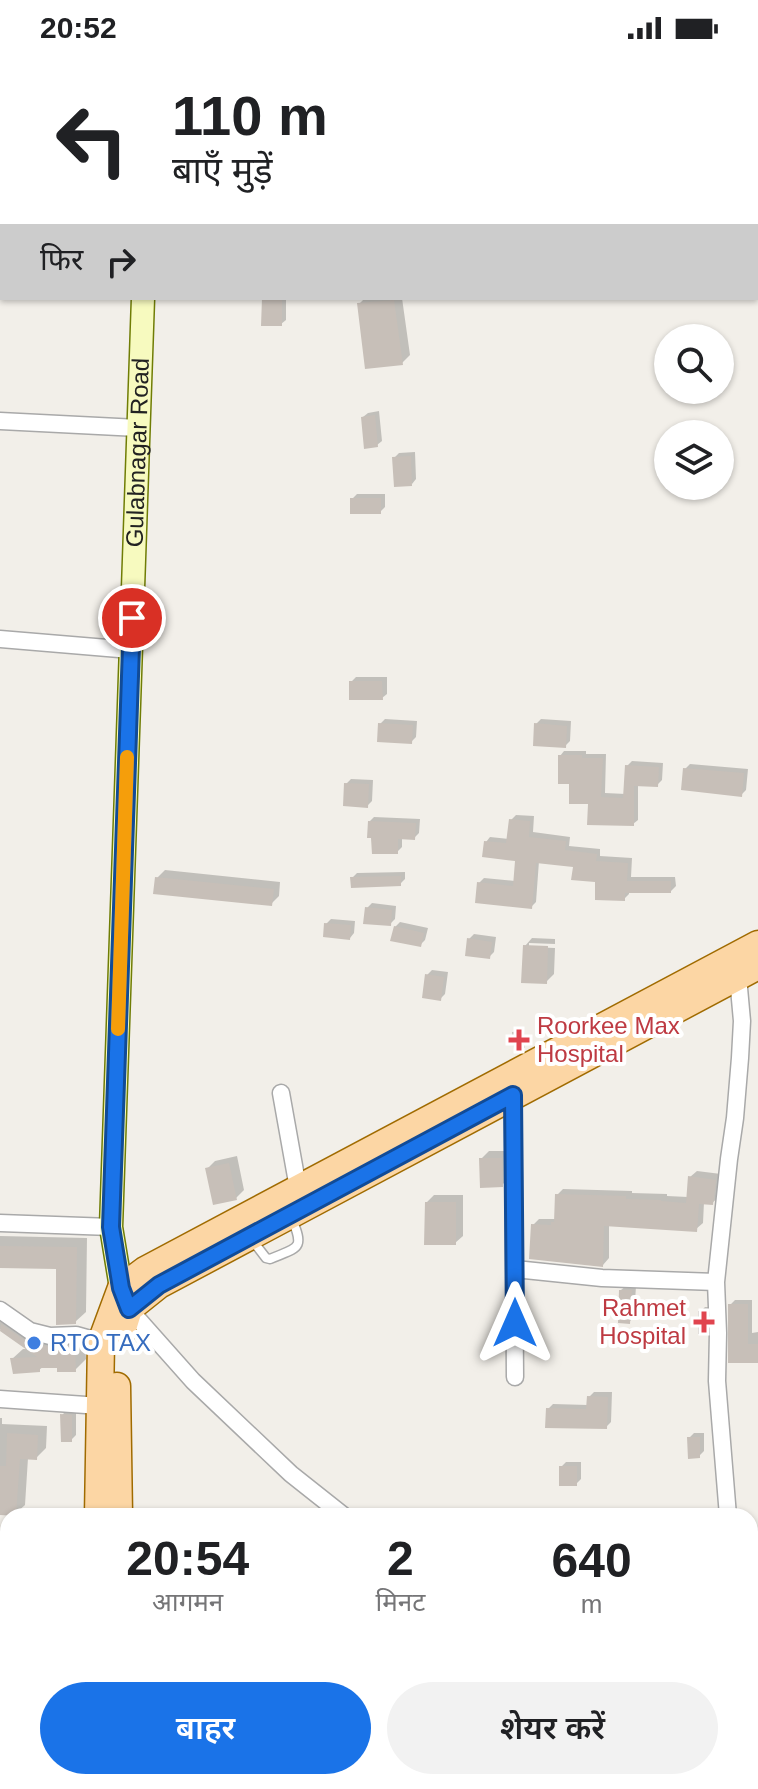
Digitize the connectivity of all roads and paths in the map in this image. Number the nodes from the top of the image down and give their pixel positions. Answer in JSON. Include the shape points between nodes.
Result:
{"nodes":[{"id":1,"x":143,"y":300,"type":"edge"},
{"id":2,"x":0,"y":421,"type":"edge"},
{"id":3,"x":138,"y":428,"type":"junction"},
{"id":4,"x":0,"y":639,"type":"edge"},
{"id":5,"x":131,"y":650,"type":"junction"},
{"id":6,"x":758,"y":944,"type":"edge"},
{"id":7,"x":748,"y":971,"type":"edge"},
{"id":8,"x":281,"y":1093,"type":"dead end"},
{"id":9,"x":513,"y":1095,"type":"junction"},
{"id":10,"x":298,"y":1188,"type":"junction"},
{"id":11,"x":0,"y":1223,"type":"edge"},
{"id":12,"x":111,"y":1227,"type":"junction"},
{"id":13,"x":515,"y":1269,"type":"junction"},
{"id":14,"x":716,"y":1282,"type":"junction"},
{"id":15,"x":125,"y":1298,"type":"junction"},
{"id":16,"x":0,"y":1310,"type":"edge"},
{"id":17,"x":101,"y":1342,"type":"junction"},
{"id":18,"x":515,"y":1377,"type":"dead end"},
{"id":19,"x":0,"y":1399,"type":"edge"},
{"id":20,"x":100,"y":1406,"type":"junction"},
{"id":21,"x":98,"y":1508,"type":"edge"},
{"id":22,"x":119,"y":1508,"type":"edge"},
{"id":23,"x":334,"y":1508,"type":"edge"},
{"id":24,"x":727,"y":1508,"type":"edge"}],
"edges":[{"from":1,"to":3,"type":"main road","name":"Gulabnagar Road"},
{"from":2,"to":3,"type":"street"},
{"from":3,"to":5,"type":"main road","name":"Gulabnagar Road"},
{"from":4,"to":5,"type":"street"},
{"from":5,"to":12,"type":"main road","name":"Gulabnagar Road"},
{"from":6,"to":10,"type":"main road"},
{"from":7,"to":9,"type":"main road"},
{"from":7,"to":14,"type":"street"},
{"from":8,"to":10,"type":"street"},
{"from":9,"to":13,"type":"street"},
{"from":9,"to":15,"type":"main road","via":[[159,1285]]},
{"from":10,"to":15,"type":"main road","via":[[145,1270]]},
{"from":11,"to":12,"type":"street"},
{"from":12,"to":15,"type":"main road","name":"Gulabnagar Road"},
{"from":13,"to":14,"type":"street"},
{"from":13,"to":18,"type":"street"},
{"from":14,"to":24,"type":"street"},
{"from":15,"to":17,"type":"main road"},
{"from":15,"to":22,"type":"main road","name":"Gulabnagar Road","via":[[117,1348]]},
{"from":15,"to":23,"type":"street","via":[[193,1381]]},
{"from":16,"to":17,"type":"street","via":[[30,1331]]},
{"from":17,"to":20,"type":"main road"},
{"from":19,"to":20,"type":"street"},
{"from":20,"to":21,"type":"main road"}]}
